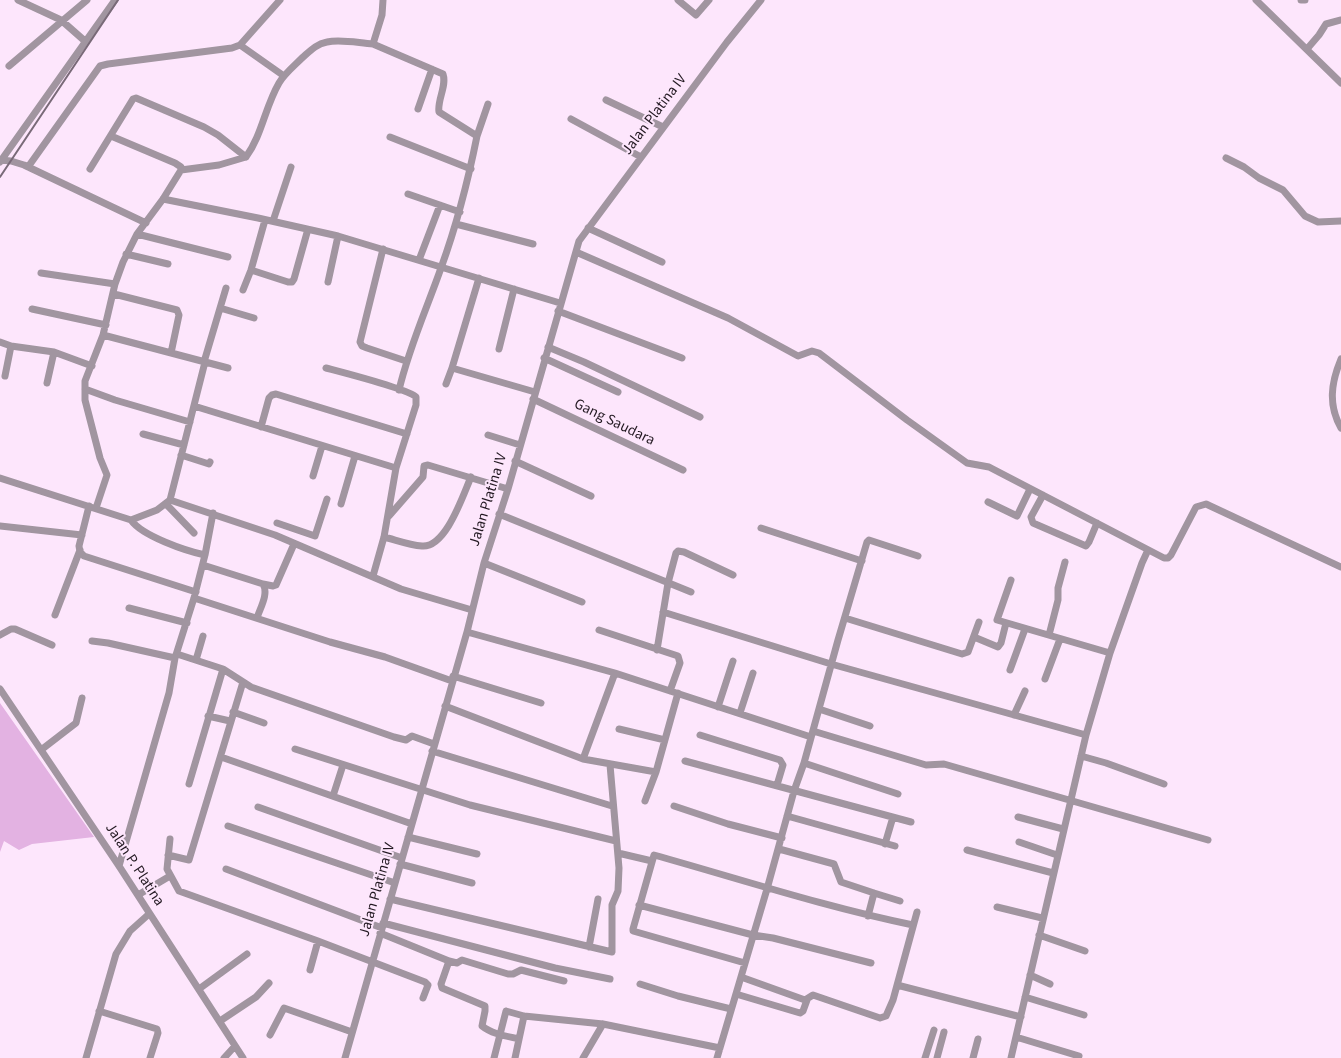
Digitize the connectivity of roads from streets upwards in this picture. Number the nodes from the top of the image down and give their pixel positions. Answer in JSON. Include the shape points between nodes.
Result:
{"nodes":[{"id":1,"x":18,"y":0,"type":"edge"},
{"id":2,"x":87,"y":0,"type":"edge"},
{"id":3,"x":116,"y":0,"type":"edge"},
{"id":4,"x":280,"y":0,"type":"edge"},
{"id":5,"x":384,"y":0,"type":"edge"},
{"id":6,"x":678,"y":0,"type":"edge"},
{"id":7,"x":709,"y":0,"type":"edge"},
{"id":8,"x":761,"y":0,"type":"edge"},
{"id":9,"x":1256,"y":0,"type":"edge"},
{"id":10,"x":1301,"y":0,"type":"edge"},
{"id":11,"x":1305,"y":0,"type":"edge"},
{"id":12,"x":61,"y":20,"type":"junction"},
{"id":13,"x":1341,"y":20,"type":"edge"},
{"id":14,"x":86,"y":42,"type":"junction"},
{"id":15,"x":373,"y":44,"type":"junction"},
{"id":16,"x":240,"y":45,"type":"junction"},
{"id":17,"x":1307,"y":49,"type":"junction"},
{"id":18,"x":9,"y":66,"type":"dead end"},
{"id":19,"x":432,"y":69,"type":"junction"},
{"id":20,"x":284,"y":76,"type":"junction"},
{"id":21,"x":1341,"y":83,"type":"edge"},
{"id":22,"x":606,"y":100,"type":"dead end"},
{"id":23,"x":488,"y":104,"type":"dead end"},
{"id":24,"x":418,"y":109,"type":"dead end"},
{"id":25,"x":571,"y":119,"type":"dead end"},
{"id":26,"x":663,"y":127,"type":"junction"},
{"id":27,"x":111,"y":136,"type":"junction"},
{"id":28,"x":478,"y":136,"type":"junction"},
{"id":29,"x":390,"y":138,"type":"dead end"},
{"id":30,"x":246,"y":157,"type":"junction"},
{"id":31,"x":642,"y":157,"type":"junction"},
{"id":32,"x":1226,"y":158,"type":"dead end"},
{"id":33,"x":0,"y":161,"type":"edge"},
{"id":34,"x":28,"y":167,"type":"junction"},
{"id":35,"x":291,"y":167,"type":"dead end"},
{"id":36,"x":90,"y":169,"type":"dead end"},
{"id":37,"x":471,"y":169,"type":"junction"},
{"id":38,"x":181,"y":170,"type":"junction"},
{"id":39,"x":408,"y":194,"type":"dead end"},
{"id":40,"x":164,"y":199,"type":"junction"},
{"id":41,"x":440,"y":205,"type":"junction"},
{"id":42,"x":460,"y":212,"type":"junction"},
{"id":43,"x":269,"y":220,"type":"junction"},
{"id":44,"x":1341,"y":221,"type":"edge"},
{"id":45,"x":146,"y":223,"type":"junction"},
{"id":46,"x":456,"y":224,"type":"junction"},
{"id":47,"x":588,"y":228,"type":"junction"},
{"id":48,"x":308,"y":229,"type":"junction"},
{"id":49,"x":137,"y":234,"type":"junction"},
{"id":50,"x":338,"y":236,"type":"junction"},
{"id":51,"x":533,"y":244,"type":"dead end"},
{"id":52,"x":383,"y":249,"type":"junction"},
{"id":53,"x":576,"y":252,"type":"junction"},
{"id":54,"x":126,"y":254,"type":"junction"},
{"id":55,"x":228,"y":257,"type":"dead end"},
{"id":56,"x":419,"y":260,"type":"junction"},
{"id":57,"x":662,"y":262,"type":"dead end"},
{"id":58,"x":168,"y":264,"type":"dead end"},
{"id":59,"x":441,"y":267,"type":"junction"},
{"id":60,"x":251,"y":270,"type":"junction"},
{"id":61,"x":41,"y":273,"type":"dead end"},
{"id":62,"x":479,"y":278,"type":"junction"},
{"id":63,"x":328,"y":282,"type":"dead end"},
{"id":64,"x":115,"y":284,"type":"junction"},
{"id":65,"x":226,"y":288,"type":"dead end"},
{"id":66,"x":514,"y":289,"type":"junction"},
{"id":67,"x":243,"y":290,"type":"dead end"},
{"id":68,"x":114,"y":294,"type":"junction"},
{"id":69,"x":560,"y":303,"type":"junction"},
{"id":70,"x":220,"y":308,"type":"junction"},
{"id":71,"x":32,"y":309,"type":"dead end"},
{"id":72,"x":558,"y":311,"type":"junction"},
{"id":73,"x":254,"y":318,"type":"dead end"},
{"id":74,"x":106,"y":324,"type":"junction"},
{"id":75,"x":103,"y":335,"type":"junction"},
{"id":76,"x":0,"y":342,"type":"edge"},
{"id":77,"x":11,"y":346,"type":"junction"},
{"id":78,"x":548,"y":347,"type":"junction"},
{"id":79,"x":499,"y":349,"type":"dead end"},
{"id":80,"x":54,"y":352,"type":"junction"},
{"id":81,"x":171,"y":353,"type":"junction"},
{"id":82,"x":544,"y":358,"type":"junction"},
{"id":83,"x":682,"y":358,"type":"dead end"},
{"id":84,"x":1341,"y":359,"type":"edge"},
{"id":85,"x":406,"y":361,"type":"junction"},
{"id":86,"x":204,"y":362,"type":"junction"},
{"id":87,"x":92,"y":366,"type":"junction"},
{"id":88,"x":228,"y":368,"type":"dead end"},
{"id":89,"x":326,"y":368,"type":"dead end"},
{"id":90,"x":452,"y":368,"type":"junction"},
{"id":91,"x":5,"y":376,"type":"dead end"},
{"id":92,"x":1338,"y":378,"type":"edge"},
{"id":93,"x":47,"y":383,"type":"dead end"},
{"id":94,"x":446,"y":384,"type":"dead end"},
{"id":95,"x":85,"y":389,"type":"junction"},
{"id":96,"x":398,"y":390,"type":"junction"},
{"id":97,"x":618,"y":392,"type":"dead end"},
{"id":98,"x":534,"y":396,"type":"junction"},
{"id":99,"x":194,"y":406,"type":"junction"},
{"id":100,"x":700,"y":417,"type":"dead end"},
{"id":101,"x":190,"y":422,"type":"junction"},
{"id":102,"x":262,"y":427,"type":"junction"},
{"id":103,"x":1341,"y":428,"type":"edge"},
{"id":104,"x":142,"y":434,"type":"dead end"},
{"id":105,"x":407,"y":434,"type":"junction"},
{"id":106,"x":488,"y":435,"type":"dead end"},
{"id":107,"x":184,"y":445,"type":"junction"},
{"id":108,"x":520,"y":445,"type":"junction"},
{"id":109,"x":322,"y":446,"type":"junction"},
{"id":110,"x":181,"y":455,"type":"junction"},
{"id":111,"x":355,"y":456,"type":"junction"},
{"id":112,"x":515,"y":461,"type":"junction"},
{"id":113,"x":210,"y":462,"type":"dead end"},
{"id":114,"x":396,"y":468,"type":"junction"},
{"id":115,"x":683,"y":470,"type":"dead end"},
{"id":116,"x":313,"y":476,"type":"dead end"},
{"id":117,"x":471,"y":477,"type":"junction"},
{"id":118,"x":0,"y":478,"type":"edge"},
{"id":119,"x":508,"y":489,"type":"junction"},
{"id":120,"x":1030,"y":489,"type":"junction"},
{"id":121,"x":1043,"y":495,"type":"junction"},
{"id":122,"x":591,"y":496,"type":"dead end"},
{"id":123,"x":327,"y":499,"type":"dead end"},
{"id":124,"x":168,"y":502,"type":"junction"},
{"id":125,"x":988,"y":502,"type":"dead end"},
{"id":126,"x":341,"y":504,"type":"dead end"},
{"id":127,"x":93,"y":507,"type":"junction"},
{"id":128,"x":213,"y":513,"type":"junction"},
{"id":129,"x":499,"y":514,"type":"junction"},
{"id":130,"x":387,"y":518,"type":"junction"},
{"id":131,"x":131,"y":520,"type":"junction"},
{"id":132,"x":278,"y":523,"type":"dead end"},
{"id":133,"x":1097,"y":523,"type":"junction"},
{"id":134,"x":0,"y":526,"type":"edge"},
{"id":135,"x":761,"y":528,"type":"dead end"},
{"id":136,"x":194,"y":533,"type":"dead end"},
{"id":137,"x":82,"y":536,"type":"junction"},
{"id":138,"x":384,"y":537,"type":"junction"},
{"id":139,"x":294,"y":544,"type":"junction"},
{"id":140,"x":80,"y":550,"type":"junction"},
{"id":141,"x":1148,"y":550,"type":"junction"},
{"id":142,"x":205,"y":555,"type":"junction"},
{"id":143,"x":918,"y":556,"type":"dead end"},
{"id":144,"x":862,"y":561,"type":"junction"},
{"id":145,"x":1065,"y":562,"type":"dead end"},
{"id":146,"x":484,"y":563,"type":"junction"},
{"id":147,"x":203,"y":565,"type":"junction"},
{"id":148,"x":1341,"y":567,"type":"edge"},
{"id":149,"x":733,"y":575,"type":"dead end"},
{"id":150,"x":373,"y":576,"type":"junction"},
{"id":151,"x":1011,"y":580,"type":"dead end"},
{"id":152,"x":263,"y":584,"type":"junction"},
{"id":153,"x":668,"y":584,"type":"junction"},
{"id":154,"x":691,"y":592,"type":"dead end"},
{"id":155,"x":195,"y":595,"type":"junction"},
{"id":156,"x":582,"y":602,"type":"dead end"},
{"id":157,"x":129,"y":608,"type":"dead end"},
{"id":158,"x":472,"y":610,"type":"junction"},
{"id":159,"x":663,"y":612,"type":"junction"},
{"id":160,"x":55,"y":615,"type":"dead end"},
{"id":161,"x":257,"y":618,"type":"junction"},
{"id":162,"x":845,"y":618,"type":"junction"},
{"id":163,"x":980,"y":622,"type":"dead end"},
{"id":164,"x":187,"y":623,"type":"junction"},
{"id":165,"x":1006,"y":623,"type":"junction"},
{"id":166,"x":1025,"y":628,"type":"junction"},
{"id":167,"x":599,"y":630,"type":"dead end"},
{"id":168,"x":467,"y":632,"type":"junction"},
{"id":169,"x":0,"y":635,"type":"edge"},
{"id":170,"x":1049,"y":635,"type":"junction"},
{"id":171,"x":203,"y":636,"type":"dead end"},
{"id":172,"x":974,"y":637,"type":"junction"},
{"id":173,"x":1060,"y":638,"type":"junction"},
{"id":174,"x":92,"y":641,"type":"dead end"},
{"id":175,"x":52,"y":645,"type":"dead end"},
{"id":176,"x":657,"y":650,"type":"junction"},
{"id":177,"x":1110,"y":653,"type":"junction"},
{"id":178,"x":176,"y":656,"type":"junction"},
{"id":179,"x":196,"y":660,"type":"junction"},
{"id":180,"x":733,"y":661,"type":"dead end"},
{"id":181,"x":832,"y":664,"type":"junction"},
{"id":182,"x":223,"y":669,"type":"junction"},
{"id":183,"x":1010,"y":670,"type":"dead end"},
{"id":184,"x":615,"y":673,"type":"junction"},
{"id":185,"x":753,"y":674,"type":"dead end"},
{"id":186,"x":453,"y":678,"type":"junction"},
{"id":187,"x":1045,"y":679,"type":"dead end"},
{"id":188,"x":242,"y":682,"type":"junction"},
{"id":189,"x":0,"y":689,"type":"edge"},
{"id":190,"x":670,"y":690,"type":"junction"},
{"id":191,"x":1025,"y":691,"type":"dead end"},
{"id":192,"x":678,"y":693,"type":"junction"},
{"id":193,"x":82,"y":698,"type":"dead end"},
{"id":194,"x":541,"y":703,"type":"dead end"},
{"id":195,"x":445,"y":706,"type":"junction"},
{"id":196,"x":718,"y":706,"type":"junction"},
{"id":197,"x":820,"y":709,"type":"junction"},
{"id":198,"x":233,"y":712,"type":"junction"},
{"id":199,"x":740,"y":713,"type":"junction"},
{"id":200,"x":208,"y":716,"type":"junction"},
{"id":201,"x":1014,"y":716,"type":"junction"},
{"id":202,"x":230,"y":721,"type":"junction"},
{"id":203,"x":264,"y":723,"type":"dead end"},
{"id":204,"x":870,"y":726,"type":"dead end"},
{"id":205,"x":619,"y":729,"type":"dead end"},
{"id":206,"x":812,"y":734,"type":"junction"},
{"id":207,"x":700,"y":735,"type":"dead end"},
{"id":208,"x":1086,"y":735,"type":"junction"},
{"id":209,"x":665,"y":740,"type":"junction"},
{"id":210,"x":295,"y":748,"type":"dead end"},
{"id":211,"x":433,"y":748,"type":"junction"},
{"id":212,"x":41,"y":750,"type":"junction"},
{"id":213,"x":1081,"y":756,"type":"junction"},
{"id":214,"x":221,"y":757,"type":"junction"},
{"id":215,"x":583,"y":759,"type":"junction"},
{"id":216,"x":685,"y":761,"type":"dead end"},
{"id":217,"x":804,"y":763,"type":"junction"},
{"id":218,"x":342,"y":765,"type":"junction"},
{"id":219,"x":610,"y":765,"type":"junction"},
{"id":220,"x":656,"y":772,"type":"junction"},
{"id":221,"x":189,"y":784,"type":"dead end"},
{"id":222,"x":1164,"y":784,"type":"dead end"},
{"id":223,"x":777,"y":785,"type":"junction"},
{"id":224,"x":421,"y":790,"type":"junction"},
{"id":225,"x":794,"y":791,"type":"junction"},
{"id":226,"x":898,"y":794,"type":"dead end"},
{"id":227,"x":333,"y":796,"type":"junction"},
{"id":228,"x":1070,"y":800,"type":"junction"},
{"id":229,"x":645,"y":801,"type":"dead end"},
{"id":230,"x":612,"y":806,"type":"junction"},
{"id":231,"x":674,"y":806,"type":"dead end"},
{"id":232,"x":258,"y":808,"type":"dead end"},
{"id":233,"x":787,"y":816,"type":"junction"},
{"id":234,"x":893,"y":817,"type":"junction"},
{"id":235,"x":1018,"y":818,"type":"dead end"},
{"id":236,"x":911,"y":822,"type":"dead end"},
{"id":237,"x":412,"y":824,"type":"junction"},
{"id":238,"x":228,"y":826,"type":"dead end"},
{"id":239,"x":1063,"y":829,"type":"junction"},
{"id":240,"x":408,"y":837,"type":"junction"},
{"id":241,"x":782,"y":838,"type":"junction"},
{"id":242,"x":170,"y":839,"type":"dead end"},
{"id":243,"x":1208,"y":840,"type":"dead end"},
{"id":244,"x":616,"y":841,"type":"junction"},
{"id":245,"x":1019,"y":842,"type":"dead end"},
{"id":246,"x":885,"y":844,"type":"junction"},
{"id":247,"x":895,"y":846,"type":"dead end"},
{"id":248,"x":778,"y":849,"type":"junction"},
{"id":249,"x":967,"y":850,"type":"dead end"},
{"id":250,"x":618,"y":853,"type":"junction"},
{"id":251,"x":477,"y":854,"type":"dead end"},
{"id":252,"x":168,"y":855,"type":"junction"},
{"id":253,"x":1057,"y":855,"type":"junction"},
{"id":254,"x":401,"y":861,"type":"junction"},
{"id":255,"x":652,"y":861,"type":"junction"},
{"id":256,"x":119,"y":866,"type":"junction"},
{"id":257,"x":226,"y":869,"type":"dead end"},
{"id":258,"x":1053,"y":872,"type":"junction"},
{"id":259,"x":170,"y":876,"type":"junction"},
{"id":260,"x":394,"y":883,"type":"junction"},
{"id":261,"x":472,"y":883,"type":"dead end"},
{"id":262,"x":767,"y":889,"type":"junction"},
{"id":263,"x":874,"y":892,"type":"junction"},
{"id":264,"x":138,"y":895,"type":"junction"},
{"id":265,"x":390,"y":899,"type":"junction"},
{"id":266,"x":598,"y":899,"type":"dead end"},
{"id":267,"x":900,"y":901,"type":"dead end"},
{"id":268,"x":639,"y":906,"type":"junction"},
{"id":269,"x":997,"y":907,"type":"dead end"},
{"id":270,"x":917,"y":912,"type":"dead end"},
{"id":271,"x":149,"y":914,"type":"junction"},
{"id":272,"x":868,"y":916,"type":"junction"},
{"id":273,"x":1042,"y":918,"type":"junction"},
{"id":274,"x":913,"y":925,"type":"junction"},
{"id":275,"x":382,"y":928,"type":"junction"},
{"id":276,"x":752,"y":935,"type":"junction"},
{"id":277,"x":1039,"y":935,"type":"junction"},
{"id":278,"x":318,"y":941,"type":"junction"},
{"id":279,"x":589,"y":947,"type":"junction"},
{"id":280,"x":1085,"y":951,"type":"dead end"},
{"id":281,"x":247,"y":954,"type":"dead end"},
{"id":282,"x":372,"y":962,"type":"junction"},
{"id":283,"x":449,"y":962,"type":"junction"},
{"id":284,"x":745,"y":963,"type":"junction"},
{"id":285,"x":871,"y":963,"type":"dead end"},
{"id":286,"x":310,"y":970,"type":"dead end"},
{"id":287,"x":1030,"y":975,"type":"junction"},
{"id":288,"x":741,"y":977,"type":"junction"},
{"id":289,"x":610,"y":979,"type":"dead end"},
{"id":290,"x":564,"y":981,"type":"dead end"},
{"id":291,"x":269,"y":983,"type":"dead end"},
{"id":292,"x":640,"y":984,"type":"dead end"},
{"id":293,"x":898,"y":984,"type":"junction"},
{"id":294,"x":1050,"y":984,"type":"dead end"},
{"id":295,"x":199,"y":989,"type":"junction"},
{"id":296,"x":736,"y":994,"type":"junction"},
{"id":297,"x":1025,"y":997,"type":"junction"},
{"id":298,"x":423,"y":998,"type":"dead end"},
{"id":299,"x":807,"y":1000,"type":"junction"},
{"id":300,"x":731,"y":1009,"type":"junction"},
{"id":301,"x":99,"y":1011,"type":"junction"},
{"id":302,"x":1084,"y":1015,"type":"dead end"},
{"id":303,"x":524,"y":1016,"type":"junction"},
{"id":304,"x":1021,"y":1016,"type":"junction"},
{"id":305,"x":220,"y":1021,"type":"junction"},
{"id":306,"x":603,"y":1024,"type":"junction"},
{"id":307,"x":934,"y":1030,"type":"dead end"},
{"id":308,"x":352,"y":1032,"type":"junction"},
{"id":309,"x":944,"y":1032,"type":"dead end"},
{"id":310,"x":500,"y":1034,"type":"junction"},
{"id":311,"x":270,"y":1035,"type":"dead end"},
{"id":312,"x":1016,"y":1037,"type":"junction"},
{"id":313,"x":519,"y":1038,"type":"junction"},
{"id":314,"x":978,"y":1039,"type":"dead end"},
{"id":315,"x":235,"y":1046,"type":"junction"},
{"id":316,"x":720,"y":1048,"type":"junction"},
{"id":317,"x":1079,"y":1056,"type":"dead end"},
{"id":318,"x":86,"y":1058,"type":"edge"},
{"id":319,"x":150,"y":1058,"type":"edge"},
{"id":320,"x":224,"y":1058,"type":"edge"},
{"id":321,"x":243,"y":1058,"type":"edge"},
{"id":322,"x":344,"y":1058,"type":"edge"},
{"id":323,"x":494,"y":1058,"type":"edge"},
{"id":324,"x":515,"y":1058,"type":"edge"},
{"id":325,"x":583,"y":1058,"type":"edge"},
{"id":326,"x":717,"y":1058,"type":"edge"},
{"id":327,"x":925,"y":1058,"type":"edge"},
{"id":328,"x":937,"y":1058,"type":"edge"},
{"id":329,"x":973,"y":1058,"type":"edge"},
{"id":330,"x":1011,"y":1058,"type":"edge"}],
"edges":[{"from":1,"to":12,"type":"street"},
{"from":2,"to":12,"type":"street"},
{"from":3,"to":14,"type":"street"},
{"from":4,"to":16,"type":"street"},
{"from":5,"to":15,"type":"street"},
{"from":6,"to":7,"type":"street","via":[[696,15]]},
{"from":8,"to":26,"type":"street","name":"Jalan Platina IV"},
{"from":9,"to":17,"type":"street"},
{"from":10,"to":11,"type":"street"},
{"from":12,"to":14,"type":"street"},
{"from":12,"to":18,"type":"street"},
{"from":13,"to":17,"type":"street","via":[[1326,24]]},
{"from":14,"to":33,"type":"street"},
{"from":15,"to":19,"type":"street"},
{"from":15,"to":20,"type":"street","via":[[329,41],[319,44]]},
{"from":16,"to":20,"type":"street"},
{"from":16,"to":34,"type":"street","via":[[222,51],[100,66]]},
{"from":17,"to":21,"type":"street"},
{"from":19,"to":24,"type":"street"},
{"from":19,"to":28,"type":"street","via":[[443,74],[444,79],[439,112]]},
{"from":20,"to":30,"type":"street"},
{"from":22,"to":26,"type":"street"},
{"from":23,"to":28,"type":"street"},
{"from":25,"to":31,"type":"street"},
{"from":26,"to":31,"type":"street","name":"Jalan Platina IV"},
{"from":27,"to":30,"type":"street","via":[[133,99],[139,98],[211,131]]},
{"from":27,"to":36,"type":"street"},
{"from":27,"to":38,"type":"street","via":[[175,163]]},
{"from":28,"to":37,"type":"street"},
{"from":29,"to":37,"type":"street"},
{"from":30,"to":38,"type":"street","via":[[219,165]]},
{"from":31,"to":47,"type":"street","name":"Jalan Platina IV"},
{"from":32,"to":44,"type":"street","via":[[1283,190],[1305,216],[1318,222]]},
{"from":33,"to":34,"type":"street","via":[[11,160]]},
{"from":34,"to":45,"type":"street"},
{"from":35,"to":43,"type":"street"},
{"from":37,"to":42,"type":"street"},
{"from":38,"to":40,"type":"street"},
{"from":39,"to":41,"type":"street"},
{"from":40,"to":43,"type":"street"},
{"from":40,"to":45,"type":"street"},
{"from":41,"to":42,"type":"street"},
{"from":41,"to":56,"type":"street"},
{"from":42,"to":46,"type":"street"},
{"from":43,"to":48,"type":"street"},
{"from":43,"to":60,"type":"street"},
{"from":45,"to":49,"type":"street"},
{"from":46,"to":51,"type":"street"},
{"from":46,"to":59,"type":"street"},
{"from":47,"to":53,"type":"street","name":"Jalan Platina IV"},
{"from":47,"to":57,"type":"street"},
{"from":48,"to":50,"type":"street"},
{"from":48,"to":60,"type":"street","via":[[292,282]]},
{"from":49,"to":54,"type":"street"},
{"from":49,"to":55,"type":"street"},
{"from":50,"to":52,"type":"street"},
{"from":50,"to":63,"type":"street"},
{"from":52,"to":56,"type":"street"},
{"from":52,"to":85,"type":"street","via":[[360,342],[362,346]]},
{"from":53,"to":69,"type":"street","name":"Jalan Platina IV"},
{"from":53,"to":120,"type":"street","via":[[728,318],[798,356],[819,353],[967,463],[989,467]]},
{"from":54,"to":58,"type":"street"},
{"from":54,"to":64,"type":"street"},
{"from":56,"to":59,"type":"street"},
{"from":59,"to":62,"type":"street"},
{"from":59,"to":85,"type":"street"},
{"from":60,"to":67,"type":"street"},
{"from":61,"to":64,"type":"street"},
{"from":62,"to":66,"type":"street"},
{"from":62,"to":90,"type":"street"},
{"from":64,"to":68,"type":"street"},
{"from":65,"to":70,"type":"street"},
{"from":66,"to":69,"type":"street"},
{"from":66,"to":79,"type":"street"},
{"from":68,"to":74,"type":"street"},
{"from":68,"to":81,"type":"street","via":[[177,310],[179,315]]},
{"from":69,"to":72,"type":"street","name":"Jalan Platina IV"},
{"from":70,"to":73,"type":"street"},
{"from":70,"to":86,"type":"street"},
{"from":71,"to":74,"type":"street"},
{"from":72,"to":78,"type":"street","name":"Jalan Platina IV"},
{"from":72,"to":83,"type":"street"},
{"from":74,"to":75,"type":"street"},
{"from":75,"to":81,"type":"street"},
{"from":75,"to":87,"type":"street"},
{"from":76,"to":77,"type":"street"},
{"from":77,"to":80,"type":"street"},
{"from":77,"to":91,"type":"street"},
{"from":78,"to":82,"type":"street","name":"Jalan Platina IV"},
{"from":78,"to":100,"type":"street"},
{"from":80,"to":87,"type":"street"},
{"from":80,"to":93,"type":"street"},
{"from":81,"to":86,"type":"street"},
{"from":82,"to":97,"type":"street"},
{"from":82,"to":98,"type":"street","name":"Jalan Platina IV"},
{"from":84,"to":92,"type":"street"},
{"from":85,"to":96,"type":"street"},
{"from":86,"to":88,"type":"street"},
{"from":86,"to":99,"type":"street"},
{"from":87,"to":95,"type":"street"},
{"from":89,"to":96,"type":"street"},
{"from":90,"to":94,"type":"street"},
{"from":90,"to":98,"type":"street","name":"Gang Saudara"},
{"from":92,"to":103,"type":"street","via":[[1332,393],[1332,406]]},
{"from":95,"to":101,"type":"street"},
{"from":95,"to":127,"type":"street","via":[[85,400],[107,475]]},
{"from":96,"to":105,"type":"street","via":[[413,394],[416,400]]},
{"from":98,"to":108,"type":"street","name":"Jalan Platina IV"},
{"from":98,"to":115,"type":"street","name":"Gang Saudara"},
{"from":99,"to":101,"type":"street"},
{"from":99,"to":102,"type":"street"},
{"from":101,"to":107,"type":"street"},
{"from":102,"to":105,"type":"street","via":[[269,398],[276,394]]},
{"from":102,"to":109,"type":"street"},
{"from":104,"to":107,"type":"street"},
{"from":105,"to":114,"type":"street"},
{"from":106,"to":108,"type":"street"},
{"from":107,"to":110,"type":"street"},
{"from":108,"to":112,"type":"street","name":"Jalan Platina IV"},
{"from":109,"to":111,"type":"street"},
{"from":109,"to":116,"type":"street"},
{"from":110,"to":113,"type":"street"},
{"from":110,"to":124,"type":"street"},
{"from":111,"to":114,"type":"street"},
{"from":111,"to":126,"type":"street"},
{"from":112,"to":119,"type":"street","name":"Jalan Platina IV"},
{"from":112,"to":122,"type":"street"},
{"from":114,"to":130,"type":"street"},
{"from":117,"to":119,"type":"street"},
{"from":117,"to":130,"type":"street","via":[[424,466],[422,477]]},
{"from":117,"to":138,"type":"street","via":[[446,530],[430,545],[423,547]]},
{"from":118,"to":127,"type":"street"},
{"from":119,"to":129,"type":"street","name":"Jalan Platina IV"},
{"from":120,"to":121,"type":"street"},
{"from":120,"to":125,"type":"street","via":[[1017,516]]},
{"from":121,"to":133,"type":"street"},
{"from":121,"to":133,"type":"street","via":[[1032,517],[1033,523],[1086,546]]},
{"from":123,"to":132,"type":"street","via":[[316,536]]},
{"from":124,"to":128,"type":"street"},
{"from":124,"to":131,"type":"street"},
{"from":124,"to":136,"type":"street"},
{"from":127,"to":131,"type":"street"},
{"from":127,"to":137,"type":"street"},
{"from":128,"to":139,"type":"street"},
{"from":128,"to":142,"type":"street"},
{"from":129,"to":146,"type":"street","name":"Jalan Platina IV"},
{"from":129,"to":153,"type":"street"},
{"from":130,"to":138,"type":"street"},
{"from":131,"to":142,"type":"street","via":[[137,528],[166,542],[188,552]]},
{"from":133,"to":141,"type":"street"},
{"from":134,"to":137,"type":"street"},
{"from":135,"to":144,"type":"street"},
{"from":137,"to":140,"type":"street"},
{"from":138,"to":150,"type":"street"},
{"from":139,"to":150,"type":"street"},
{"from":139,"to":152,"type":"street","via":[[276,585]]},
{"from":140,"to":155,"type":"street","via":[[84,556],[94,560]]},
{"from":140,"to":160,"type":"street"},
{"from":141,"to":148,"type":"street","via":[[1168,558],[1196,507],[1206,504]]},
{"from":141,"to":177,"type":"street"},
{"from":142,"to":147,"type":"street"},
{"from":143,"to":144,"type":"street","via":[[869,540]]},
{"from":144,"to":162,"type":"street"},
{"from":145,"to":170,"type":"street"},
{"from":146,"to":156,"type":"street"},
{"from":146,"to":158,"type":"street","name":"Jalan Platina IV"},
{"from":147,"to":152,"type":"street"},
{"from":147,"to":155,"type":"street"},
{"from":149,"to":153,"type":"street","via":[[678,551]]},
{"from":150,"to":158,"type":"street","via":[[401,589]]},
{"from":151,"to":165,"type":"street","via":[[997,619]]},
{"from":152,"to":161,"type":"street","via":[[266,593]]},
{"from":153,"to":154,"type":"street"},
{"from":153,"to":159,"type":"street"},
{"from":155,"to":161,"type":"street"},
{"from":155,"to":164,"type":"street"},
{"from":157,"to":164,"type":"street"},
{"from":158,"to":168,"type":"street","name":"Jalan Platina IV"},
{"from":159,"to":176,"type":"street"},
{"from":159,"to":181,"type":"street"},
{"from":161,"to":186,"type":"street"},
{"from":162,"to":172,"type":"street","via":[[962,654],[968,652]]},
{"from":162,"to":181,"type":"street"},
{"from":163,"to":172,"type":"street"},
{"from":164,"to":178,"type":"street"},
{"from":165,"to":166,"type":"street"},
{"from":165,"to":172,"type":"street","via":[[998,646]]},
{"from":166,"to":170,"type":"street"},
{"from":166,"to":183,"type":"street"},
{"from":167,"to":176,"type":"street"},
{"from":168,"to":184,"type":"street"},
{"from":168,"to":186,"type":"street","name":"Jalan Platina IV"},
{"from":169,"to":175,"type":"street","via":[[15,629]]},
{"from":170,"to":173,"type":"street"},
{"from":171,"to":179,"type":"street"},
{"from":173,"to":177,"type":"street"},
{"from":173,"to":187,"type":"street"},
{"from":174,"to":178,"type":"street"},
{"from":176,"to":190,"type":"street","via":[[680,658]]},
{"from":177,"to":208,"type":"street"},
{"from":178,"to":179,"type":"street"},
{"from":178,"to":256,"type":"street","via":[[169,693]]},
{"from":179,"to":182,"type":"street"},
{"from":180,"to":196,"type":"street"},
{"from":181,"to":197,"type":"street"},
{"from":181,"to":201,"type":"street"},
{"from":182,"to":188,"type":"street"},
{"from":182,"to":200,"type":"street"},
{"from":184,"to":190,"type":"street"},
{"from":184,"to":215,"type":"street"},
{"from":185,"to":199,"type":"street"},
{"from":186,"to":194,"type":"street"},
{"from":186,"to":195,"type":"street","name":"Jalan Platina IV"},
{"from":188,"to":198,"type":"street"},
{"from":188,"to":211,"type":"street","via":[[394,737],[406,740],[412,736]]},
{"from":189,"to":212,"type":"street","name":"Jalan P. Platina"},
{"from":190,"to":192,"type":"street"},
{"from":191,"to":201,"type":"street"},
{"from":192,"to":196,"type":"street"},
{"from":192,"to":209,"type":"street"},
{"from":193,"to":212,"type":"street","via":[[76,723]]},
{"from":195,"to":211,"type":"street","name":"Jalan Platina IV"},
{"from":195,"to":215,"type":"street"},
{"from":196,"to":199,"type":"street"},
{"from":197,"to":204,"type":"street"},
{"from":197,"to":206,"type":"street"},
{"from":198,"to":202,"type":"street"},
{"from":198,"to":203,"type":"street"},
{"from":199,"to":206,"type":"street"},
{"from":200,"to":202,"type":"street"},
{"from":200,"to":221,"type":"street"},
{"from":201,"to":208,"type":"street"},
{"from":202,"to":214,"type":"street"},
{"from":205,"to":209,"type":"street"},
{"from":206,"to":217,"type":"street"},
{"from":206,"to":228,"type":"street","via":[[926,765],[944,764]]},
{"from":207,"to":223,"type":"street","via":[[780,760],[783,765]]},
{"from":208,"to":213,"type":"street"},
{"from":209,"to":220,"type":"street"},
{"from":210,"to":218,"type":"street"},
{"from":211,"to":224,"type":"street","name":"Jalan Platina IV"},
{"from":211,"to":230,"type":"street"},
{"from":212,"to":256,"type":"street","name":"Jalan P. Platina"},
{"from":213,"to":222,"type":"street"},
{"from":213,"to":228,"type":"street"},
{"from":214,"to":227,"type":"street"},
{"from":214,"to":252,"type":"street","via":[[189,860]]},
{"from":215,"to":219,"type":"street"},
{"from":216,"to":223,"type":"street"},
{"from":217,"to":225,"type":"street"},
{"from":217,"to":226,"type":"street"},
{"from":218,"to":224,"type":"street"},
{"from":218,"to":227,"type":"street"},
{"from":219,"to":220,"type":"street"},
{"from":219,"to":230,"type":"street"},
{"from":220,"to":229,"type":"street"},
{"from":223,"to":225,"type":"street"},
{"from":224,"to":237,"type":"street","name":"Jalan Platina IV"},
{"from":224,"to":244,"type":"street"},
{"from":225,"to":233,"type":"street"},
{"from":225,"to":234,"type":"street"},
{"from":227,"to":237,"type":"street"},
{"from":228,"to":239,"type":"street"},
{"from":228,"to":243,"type":"street"},
{"from":230,"to":244,"type":"street"},
{"from":231,"to":241,"type":"street"},
{"from":232,"to":254,"type":"street"},
{"from":233,"to":241,"type":"street"},
{"from":233,"to":246,"type":"street"},
{"from":234,"to":236,"type":"street"},
{"from":234,"to":246,"type":"street"},
{"from":235,"to":239,"type":"street"},
{"from":237,"to":240,"type":"street","name":"Jalan Platina IV"},
{"from":238,"to":260,"type":"street"},
{"from":239,"to":253,"type":"street"},
{"from":240,"to":251,"type":"street"},
{"from":240,"to":254,"type":"street","name":"Jalan Platina IV"},
{"from":241,"to":248,"type":"street"},
{"from":242,"to":252,"type":"street"},
{"from":244,"to":250,"type":"street"},
{"from":245,"to":253,"type":"street"},
{"from":246,"to":247,"type":"street"},
{"from":248,"to":262,"type":"street"},
{"from":248,"to":263,"type":"street","via":[[834,864],[841,882]]},
{"from":249,"to":258,"type":"street"},
{"from":250,"to":255,"type":"street"},
{"from":250,"to":279,"type":"street","via":[[618,891],[612,905],[612,952]]},
{"from":252,"to":259,"type":"street"},
{"from":253,"to":258,"type":"street"},
{"from":254,"to":260,"type":"street","name":"Jalan Platina IV"},
{"from":254,"to":261,"type":"street"},
{"from":255,"to":262,"type":"street","via":[[654,855]]},
{"from":255,"to":268,"type":"street"},
{"from":256,"to":264,"type":"street","name":"Jalan P. Platina"},
{"from":257,"to":275,"type":"street"},
{"from":258,"to":273,"type":"street"},
{"from":259,"to":264,"type":"street"},
{"from":259,"to":278,"type":"street","via":[[179,892]]},
{"from":260,"to":265,"type":"street","name":"Jalan Platina IV"},
{"from":262,"to":272,"type":"street"},
{"from":262,"to":276,"type":"street"},
{"from":263,"to":267,"type":"street"},
{"from":263,"to":272,"type":"street"},
{"from":264,"to":271,"type":"street","name":"Jalan P. Platina"},
{"from":265,"to":275,"type":"street","name":"Jalan Platina IV"},
{"from":265,"to":279,"type":"street"},
{"from":266,"to":279,"type":"street"},
{"from":268,"to":276,"type":"street"},
{"from":268,"to":284,"type":"street","via":[[633,929],[636,933]]},
{"from":269,"to":273,"type":"street"},
{"from":270,"to":274,"type":"street"},
{"from":271,"to":295,"type":"street","name":"Jalan P. Platina"},
{"from":271,"to":301,"type":"street","via":[[122,942]]},
{"from":272,"to":274,"type":"street"},
{"from":273,"to":277,"type":"street"},
{"from":274,"to":293,"type":"street"},
{"from":275,"to":282,"type":"street","name":"Jalan Platina IV"},
{"from":275,"to":283,"type":"street"},
{"from":275,"to":289,"type":"street"},
{"from":276,"to":284,"type":"street"},
{"from":276,"to":285,"type":"street"},
{"from":277,"to":280,"type":"street"},
{"from":277,"to":287,"type":"street"},
{"from":278,"to":282,"type":"street"},
{"from":278,"to":286,"type":"street"},
{"from":281,"to":295,"type":"street"},
{"from":282,"to":298,"type":"street","via":[[428,984]]},
{"from":282,"to":308,"type":"street","name":"Jalan Platina IV"},
{"from":283,"to":290,"type":"street","via":[[462,960],[511,974],[521,970]]},
{"from":283,"to":310,"type":"street","via":[[441,987],[485,1006],[482,1026]]},
{"from":284,"to":288,"type":"street"},
{"from":287,"to":294,"type":"street"},
{"from":287,"to":297,"type":"street"},
{"from":288,"to":296,"type":"street"},
{"from":288,"to":299,"type":"street"},
{"from":291,"to":305,"type":"street","via":[[256,997]]},
{"from":292,"to":300,"type":"street"},
{"from":293,"to":299,"type":"street","via":[[886,1016],[880,1018],[813,995]]},
{"from":293,"to":304,"type":"street"},
{"from":295,"to":305,"type":"street","name":"Jalan P. Platina"},
{"from":296,"to":299,"type":"street","via":[[800,1013]]},
{"from":296,"to":300,"type":"street"},
{"from":297,"to":302,"type":"street"},
{"from":297,"to":304,"type":"street"},
{"from":300,"to":316,"type":"street"},
{"from":301,"to":318,"type":"street"},
{"from":301,"to":319,"type":"street","via":[[157,1029]]},
{"from":303,"to":306,"type":"street"},
{"from":303,"to":310,"type":"street","via":[[506,1011]]},
{"from":303,"to":313,"type":"street"},
{"from":304,"to":312,"type":"street"},
{"from":305,"to":315,"type":"street","name":"Jalan P. Platina"},
{"from":306,"to":316,"type":"street"},
{"from":306,"to":325,"type":"street"},
{"from":307,"to":327,"type":"street"},
{"from":308,"to":311,"type":"street","via":[[284,1008]]},
{"from":308,"to":322,"type":"street","name":"Jalan Platina IV"},
{"from":309,"to":328,"type":"street"},
{"from":310,"to":313,"type":"street"},
{"from":310,"to":323,"type":"street"},
{"from":312,"to":317,"type":"street"},
{"from":312,"to":330,"type":"street"},
{"from":313,"to":324,"type":"street"},
{"from":314,"to":329,"type":"street"},
{"from":315,"to":320,"type":"street"},
{"from":315,"to":321,"type":"street","name":"Jalan P. Platina"},
{"from":316,"to":326,"type":"street"}]}
